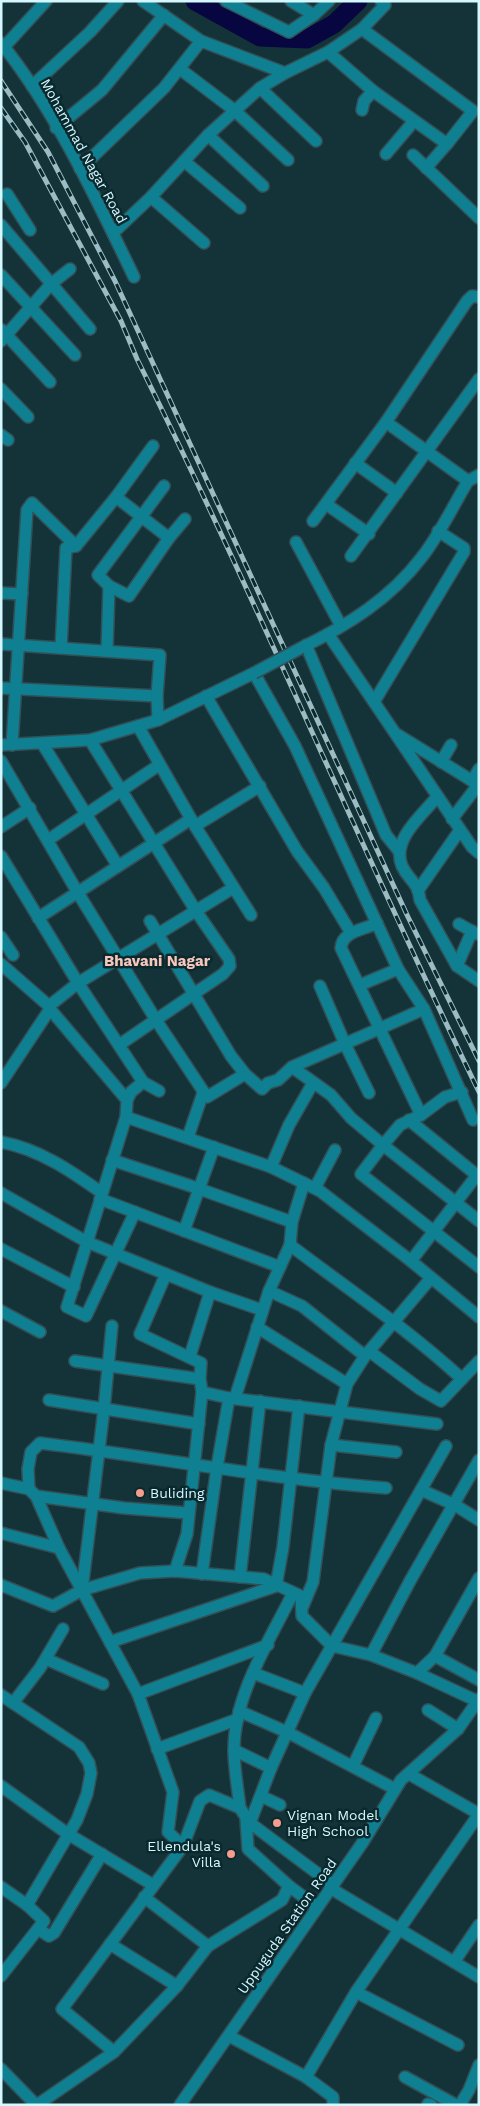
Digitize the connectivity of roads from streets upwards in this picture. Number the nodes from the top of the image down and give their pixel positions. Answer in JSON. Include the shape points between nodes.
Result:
{"nodes":[{"id":1,"x":46,"y":1,"type":"edge"},
{"id":2,"x":118,"y":1,"type":"edge"},
{"id":3,"x":143,"y":1,"type":"edge"},
{"id":4,"x":226,"y":1,"type":"edge"},
{"id":5,"x":291,"y":1,"type":"edge"},
{"id":6,"x":329,"y":1,"type":"edge"},
{"id":7,"x":397,"y":1,"type":"edge"},
{"id":8,"x":383,"y":3,"type":"edge"},
{"id":9,"x":164,"y":15,"type":"junction"},
{"id":10,"x":314,"y":15,"type":"junction"},
{"id":11,"x":362,"y":29,"type":"junction"},
{"id":12,"x":201,"y":40,"type":"junction"},
{"id":13,"x":3,"y":45,"type":"edge"},
{"id":14,"x":328,"y":52,"type":"junction"},
{"id":15,"x":180,"y":69,"type":"junction"},
{"id":16,"x":285,"y":73,"type":"junction"},
{"id":17,"x":32,"y":86,"type":"junction"},
{"id":18,"x":260,"y":88,"type":"junction"},
{"id":19,"x":373,"y":91,"type":"junction"},
{"id":20,"x":234,"y":110,"type":"junction"},
{"id":21,"x":362,"y":110,"type":"dead end"},
{"id":22,"x":476,"y":114,"type":"edge"},
{"id":23,"x":414,"y":121,"type":"junction"},
{"id":24,"x":56,"y":128,"type":"junction"},
{"id":25,"x":208,"y":135,"type":"junction"},
{"id":26,"x":316,"y":141,"type":"dead end"},
{"id":27,"x":447,"y":144,"type":"junction"},
{"id":28,"x":386,"y":154,"type":"dead end"},
{"id":29,"x":413,"y":155,"type":"dead end"},
{"id":30,"x":288,"y":160,"type":"dead end"},
{"id":31,"x":184,"y":161,"type":"junction"},
{"id":32,"x":426,"y":168,"type":"junction"},
{"id":33,"x":80,"y":170,"type":"junction"},
{"id":34,"x":263,"y":186,"type":"dead end"},
{"id":35,"x":3,"y":193,"type":"edge"},
{"id":36,"x":151,"y":196,"type":"junction"},
{"id":37,"x":240,"y":208,"type":"dead end"},
{"id":38,"x":479,"y":218,"type":"edge"},
{"id":39,"x":1,"y":225,"type":"edge"},
{"id":40,"x":30,"y":230,"type":"dead end"},
{"id":41,"x":112,"y":233,"type":"junction"},
{"id":42,"x":204,"y":243,"type":"dead end"},
{"id":43,"x":70,"y":268,"type":"dead end"},
{"id":44,"x":1,"y":275,"type":"edge"},
{"id":45,"x":134,"y":277,"type":"dead end"},
{"id":46,"x":51,"y":284,"type":"junction"},
{"id":47,"x":479,"y":297,"type":"edge"},
{"id":48,"x":31,"y":307,"type":"junction"},
{"id":49,"x":90,"y":329,"type":"dead end"},
{"id":50,"x":3,"y":335,"type":"edge"},
{"id":51,"x":75,"y":355,"type":"dead end"},
{"id":52,"x":479,"y":379,"type":"edge"},
{"id":53,"x":50,"y":382,"type":"dead end"},
{"id":54,"x":1,"y":388,"type":"edge"},
{"id":55,"x":28,"y":417,"type":"dead end"},
{"id":56,"x":386,"y":422,"type":"junction"},
{"id":57,"x":153,"y":446,"type":"dead end"},
{"id":58,"x":427,"y":452,"type":"junction"},
{"id":59,"x":355,"y":463,"type":"junction"},
{"id":60,"x":479,"y":475,"type":"edge"},
{"id":61,"x":468,"y":482,"type":"junction"},
{"id":62,"x":164,"y":486,"type":"dead end"},
{"id":63,"x":397,"y":493,"type":"junction"},
{"id":64,"x":116,"y":497,"type":"junction"},
{"id":65,"x":326,"y":504,"type":"junction"},
{"id":66,"x":141,"y":516,"type":"junction"},
{"id":67,"x":185,"y":519,"type":"dead end"},
{"id":68,"x":313,"y":521,"type":"dead end"},
{"id":69,"x":438,"y":531,"type":"junction"},
{"id":70,"x":369,"y":534,"type":"junction"},
{"id":71,"x":168,"y":538,"type":"junction"},
{"id":72,"x":296,"y":542,"type":"dead end"},
{"id":73,"x":76,"y":546,"type":"junction"},
{"id":74,"x":351,"y":556,"type":"dead end"},
{"id":75,"x":109,"y":586,"type":"junction"},
{"id":76,"x":1,"y":593,"type":"edge"},
{"id":77,"x":22,"y":594,"type":"junction"},
{"id":78,"x":341,"y":626,"type":"junction"},
{"id":79,"x":328,"y":634,"type":"junction"},
{"id":80,"x":1,"y":644,"type":"edge"},
{"id":81,"x":18,"y":646,"type":"junction"},
{"id":82,"x":304,"y":646,"type":"junction"},
{"id":83,"x":61,"y":648,"type":"junction"},
{"id":84,"x":107,"y":651,"type":"junction"},
{"id":85,"x":254,"y":673,"type":"junction"},
{"id":86,"x":1,"y":688,"type":"edge"},
{"id":87,"x":16,"y":688,"type":"junction"},
{"id":88,"x":157,"y":696,"type":"junction"},
{"id":89,"x":206,"y":696,"type":"junction"},
{"id":90,"x":374,"y":702,"type":"junction"},
{"id":91,"x":158,"y":720,"type":"junction"},
{"id":92,"x":138,"y":726,"type":"junction"},
{"id":93,"x":395,"y":732,"type":"junction"},
{"id":94,"x":90,"y":740,"type":"junction"},
{"id":95,"x":42,"y":743,"type":"junction"},
{"id":96,"x":7,"y":745,"type":"edge"},
{"id":97,"x":452,"y":745,"type":"dead end"},
{"id":98,"x":1,"y":761,"type":"edge"},
{"id":99,"x":441,"y":762,"type":"junction"},
{"id":100,"x":159,"y":765,"type":"junction"},
{"id":101,"x":479,"y":769,"type":"edge"},
{"id":102,"x":476,"y":784,"type":"edge"},
{"id":103,"x":260,"y":786,"type":"junction"},
{"id":104,"x":121,"y":790,"type":"junction"},
{"id":105,"x":437,"y":797,"type":"junction"},
{"id":106,"x":30,"y":808,"type":"junction"},
{"id":107,"x":85,"y":814,"type":"junction"},
{"id":108,"x":452,"y":819,"type":"junction"},
{"id":109,"x":193,"y":823,"type":"junction"},
{"id":110,"x":1,"y":827,"type":"edge"},
{"id":111,"x":460,"y":830,"type":"junction"},
{"id":112,"x":48,"y":840,"type":"junction"},
{"id":113,"x":154,"y":843,"type":"junction"},
{"id":114,"x":399,"y":851,"type":"junction"},
{"id":115,"x":479,"y":853,"type":"edge"},
{"id":116,"x":1,"y":856,"type":"edge"},
{"id":117,"x":118,"y":866,"type":"junction"},
{"id":118,"x":233,"y":888,"type":"junction"},
{"id":119,"x":419,"y":889,"type":"junction"},
{"id":120,"x":78,"y":893,"type":"junction"},
{"id":121,"x":196,"y":911,"type":"junction"},
{"id":122,"x":251,"y":916,"type":"dead end"},
{"id":123,"x":38,"y":918,"type":"junction"},
{"id":124,"x":150,"y":921,"type":"dead end"},
{"id":125,"x":377,"y":923,"type":"junction"},
{"id":126,"x":459,"y":924,"type":"dead end"},
{"id":127,"x":351,"y":933,"type":"junction"},
{"id":128,"x":475,"y":933,"type":"edge"},
{"id":129,"x":158,"y":934,"type":"junction"},
{"id":130,"x":1,"y":937,"type":"edge"},
{"id":131,"x":13,"y":956,"type":"dead end"},
{"id":132,"x":119,"y":959,"type":"junction"},
{"id":133,"x":1,"y":964,"type":"edge"},
{"id":134,"x":457,"y":966,"type":"junction"},
{"id":135,"x":398,"y":969,"type":"junction"},
{"id":136,"x":479,"y":980,"type":"edge"},
{"id":137,"x":78,"y":983,"type":"junction"},
{"id":138,"x":360,"y":985,"type":"junction"},
{"id":139,"x":320,"y":986,"type":"dead end"},
{"id":140,"x":195,"y":994,"type":"junction"},
{"id":141,"x":50,"y":1007,"type":"junction"},
{"id":142,"x":424,"y":1009,"type":"junction"},
{"id":143,"x":156,"y":1020,"type":"junction"},
{"id":144,"x":381,"y":1030,"type":"junction"},
{"id":145,"x":345,"y":1044,"type":"junction"},
{"id":146,"x":119,"y":1045,"type":"junction"},
{"id":147,"x":292,"y":1067,"type":"junction"},
{"id":148,"x":244,"y":1074,"type":"junction"},
{"id":149,"x":143,"y":1082,"type":"junction"},
{"id":150,"x":1,"y":1083,"type":"edge"},
{"id":151,"x":313,"y":1083,"type":"junction"},
{"id":152,"x":159,"y":1091,"type":"dead end"},
{"id":153,"x":462,"y":1092,"type":"junction"},
{"id":154,"x":203,"y":1093,"type":"junction"},
{"id":155,"x":369,"y":1093,"type":"dead end"},
{"id":156,"x":127,"y":1100,"type":"junction"},
{"id":157,"x":421,"y":1114,"type":"junction"},
{"id":158,"x":126,"y":1116,"type":"junction"},
{"id":159,"x":409,"y":1120,"type":"junction"},
{"id":160,"x":473,"y":1120,"type":"dead end"},
{"id":161,"x":188,"y":1137,"type":"junction"},
{"id":162,"x":1,"y":1142,"type":"edge"},
{"id":163,"x":383,"y":1145,"type":"junction"},
{"id":164,"x":214,"y":1147,"type":"junction"},
{"id":165,"x":335,"y":1150,"type":"dead end"},
{"id":166,"x":112,"y":1160,"type":"junction"},
{"id":167,"x":271,"y":1167,"type":"junction"},
{"id":168,"x":478,"y":1176,"type":"edge"},
{"id":169,"x":304,"y":1183,"type":"junction"},
{"id":170,"x":315,"y":1188,"type":"junction"},
{"id":171,"x":200,"y":1189,"type":"junction"},
{"id":172,"x":1,"y":1194,"type":"edge"},
{"id":173,"x":101,"y":1196,"type":"junction"},
{"id":174,"x":456,"y":1202,"type":"junction"},
{"id":175,"x":135,"y":1212,"type":"junction"},
{"id":176,"x":479,"y":1221,"type":"edge"},
{"id":177,"x":292,"y":1222,"type":"junction"},
{"id":178,"x":184,"y":1231,"type":"junction"},
{"id":179,"x":434,"y":1232,"type":"junction"},
{"id":180,"x":87,"y":1242,"type":"junction"},
{"id":181,"x":290,"y":1245,"type":"junction"},
{"id":182,"x":1,"y":1249,"type":"edge"},
{"id":183,"x":116,"y":1255,"type":"junction"},
{"id":184,"x":411,"y":1261,"type":"junction"},
{"id":185,"x":280,"y":1267,"type":"junction"},
{"id":186,"x":479,"y":1267,"type":"edge"},
{"id":187,"x":166,"y":1274,"type":"junction"},
{"id":188,"x":431,"y":1278,"type":"junction"},
{"id":189,"x":74,"y":1287,"type":"junction"},
{"id":190,"x":269,"y":1291,"type":"junction"},
{"id":191,"x":210,"y":1292,"type":"junction"},
{"id":192,"x":1,"y":1310,"type":"edge"},
{"id":193,"x":262,"y":1310,"type":"junction"},
{"id":194,"x":479,"y":1317,"type":"edge"},
{"id":195,"x":393,"y":1322,"type":"junction"},
{"id":196,"x":112,"y":1326,"type":"dead end"},
{"id":197,"x":257,"y":1327,"type":"junction"},
{"id":198,"x":40,"y":1332,"type":"dead end"},
{"id":199,"x":367,"y":1353,"type":"junction"},
{"id":200,"x":190,"y":1356,"type":"junction"},
{"id":201,"x":75,"y":1361,"type":"dead end"},
{"id":202,"x":478,"y":1363,"type":"edge"},
{"id":203,"x":107,"y":1365,"type":"junction"},
{"id":204,"x":200,"y":1379,"type":"junction"},
{"id":205,"x":462,"y":1379,"type":"junction"},
{"id":206,"x":347,"y":1384,"type":"junction"},
{"id":207,"x":202,"y":1392,"type":"junction"},
{"id":208,"x":232,"y":1398,"type":"junction"},
{"id":209,"x":49,"y":1400,"type":"dead end"},
{"id":210,"x":260,"y":1401,"type":"junction"},
{"id":211,"x":298,"y":1406,"type":"junction"},
{"id":212,"x":104,"y":1409,"type":"junction"},
{"id":213,"x":338,"y":1411,"type":"junction"},
{"id":214,"x":199,"y":1424,"type":"junction"},
{"id":215,"x":437,"y":1424,"type":"dead end"},
{"id":216,"x":331,"y":1445,"type":"junction"},
{"id":217,"x":446,"y":1446,"type":"dead end"},
{"id":218,"x":98,"y":1450,"type":"junction"},
{"id":219,"x":396,"y":1452,"type":"dead end"},
{"id":220,"x":479,"y":1460,"type":"edge"},
{"id":221,"x":196,"y":1464,"type":"junction"},
{"id":222,"x":217,"y":1467,"type":"junction"},
{"id":223,"x":252,"y":1473,"type":"junction"},
{"id":224,"x":289,"y":1476,"type":"junction"},
{"id":225,"x":1,"y":1483,"type":"edge"},
{"id":226,"x":325,"y":1483,"type":"junction"},
{"id":227,"x":386,"y":1488,"type":"dead end"},
{"id":228,"x":421,"y":1490,"type":"junction"},
{"id":229,"x":32,"y":1492,"type":"junction"},
{"id":230,"x":93,"y":1503,"type":"junction"},
{"id":231,"x":454,"y":1505,"type":"junction"},
{"id":232,"x":188,"y":1513,"type":"junction"},
{"id":233,"x":479,"y":1520,"type":"edge"},
{"id":234,"x":1,"y":1533,"type":"edge"},
{"id":235,"x":58,"y":1548,"type":"junction"},
{"id":236,"x":175,"y":1571,"type":"junction"},
{"id":237,"x":202,"y":1574,"type":"junction"},
{"id":238,"x":240,"y":1577,"type":"junction"},
{"id":239,"x":479,"y":1578,"type":"edge"},
{"id":240,"x":1,"y":1585,"type":"edge"},
{"id":241,"x":276,"y":1586,"type":"junction"},
{"id":242,"x":82,"y":1590,"type":"junction"},
{"id":243,"x":293,"y":1593,"type":"junction"},
{"id":244,"x":301,"y":1610,"type":"junction"},
{"id":245,"x":64,"y":1629,"type":"dead end"},
{"id":246,"x":110,"y":1642,"type":"junction"},
{"id":247,"x":268,"y":1645,"type":"junction"},
{"id":248,"x":332,"y":1646,"type":"junction"},
{"id":249,"x":371,"y":1655,"type":"junction"},
{"id":250,"x":435,"y":1656,"type":"junction"},
{"id":251,"x":46,"y":1659,"type":"junction"},
{"id":252,"x":253,"y":1673,"type":"junction"},
{"id":253,"x":417,"y":1673,"type":"junction"},
{"id":254,"x":479,"y":1680,"type":"edge"},
{"id":255,"x":103,"y":1684,"type":"dead end"},
{"id":256,"x":305,"y":1693,"type":"junction"},
{"id":257,"x":138,"y":1694,"type":"junction"},
{"id":258,"x":1,"y":1695,"type":"edge"},
{"id":259,"x":478,"y":1700,"type":"edge"},
{"id":260,"x":13,"y":1703,"type":"junction"},
{"id":261,"x":428,"y":1710,"type":"dead end"},
{"id":262,"x":238,"y":1715,"type":"junction"},
{"id":263,"x":376,"y":1718,"type":"dead end"},
{"id":264,"x":458,"y":1729,"type":"junction"},
{"id":265,"x":289,"y":1733,"type":"junction"},
{"id":266,"x":157,"y":1749,"type":"junction"},
{"id":267,"x":234,"y":1750,"type":"junction"},
{"id":268,"x":353,"y":1766,"type":"junction"},
{"id":269,"x":271,"y":1768,"type":"junction"},
{"id":270,"x":409,"y":1774,"type":"junction"},
{"id":271,"x":1,"y":1786,"type":"edge"},
{"id":272,"x":395,"y":1789,"type":"junction"},
{"id":273,"x":261,"y":1796,"type":"junction"},
{"id":274,"x":280,"y":1805,"type":"dead end"},
{"id":275,"x":240,"y":1808,"type":"junction"},
{"id":276,"x":479,"y":1814,"type":"edge"},
{"id":277,"x":248,"y":1821,"type":"junction"},
{"id":278,"x":68,"y":1834,"type":"junction"},
{"id":279,"x":184,"y":1846,"type":"junction"},
{"id":280,"x":102,"y":1854,"type":"junction"},
{"id":281,"x":153,"y":1885,"type":"junction"},
{"id":282,"x":289,"y":1886,"type":"junction"},
{"id":283,"x":1,"y":1887,"type":"edge"},
{"id":284,"x":331,"y":1887,"type":"junction"},
{"id":285,"x":144,"y":1897,"type":"junction"},
{"id":286,"x":27,"y":1905,"type":"junction"},
{"id":287,"x":317,"y":1907,"type":"junction"},
{"id":288,"x":479,"y":1925,"type":"edge"},
{"id":289,"x":38,"y":1930,"type":"junction"},
{"id":290,"x":398,"y":1930,"type":"junction"},
{"id":291,"x":110,"y":1944,"type":"junction"},
{"id":292,"x":208,"y":1946,"type":"junction"},
{"id":293,"x":454,"y":1962,"type":"junction"},
{"id":294,"x":1,"y":1976,"type":"edge"},
{"id":295,"x":479,"y":1977,"type":"edge"},
{"id":296,"x":178,"y":1986,"type":"junction"},
{"id":297,"x":356,"y":1992,"type":"junction"},
{"id":298,"x":229,"y":2036,"type":"junction"},
{"id":299,"x":458,"y":2045,"type":"dead end"},
{"id":300,"x":114,"y":2052,"type":"junction"},
{"id":301,"x":479,"y":2066,"type":"edge"},
{"id":302,"x":1,"y":2069,"type":"edge"},
{"id":303,"x":306,"y":2077,"type":"junction"},
{"id":304,"x":405,"y":2077,"type":"dead end"},
{"id":305,"x":36,"y":2105,"type":"edge"},
{"id":306,"x":180,"y":2105,"type":"edge"},
{"id":307,"x":333,"y":2105,"type":"edge"},
{"id":308,"x":458,"y":2105,"type":"edge"}],
"edges":[{"from":1,"to":13,"type":"street"},
{"from":2,"to":17,"type":"street"},
{"from":3,"to":9,"type":"street"},
{"from":4,"to":10,"type":"street","via":[[289,32]]},
{"from":5,"to":10,"type":"street"},
{"from":6,"to":10,"type":"street"},
{"from":7,"to":8,"type":"street"},
{"from":8,"to":11,"type":"street"},
{"from":9,"to":12,"type":"street"},
{"from":9,"to":24,"type":"street","via":[[102,90]]},
{"from":11,"to":14,"type":"street"},
{"from":11,"to":22,"type":"street"},
{"from":12,"to":15,"type":"street"},
{"from":12,"to":16,"type":"street"},
{"from":13,"to":17,"type":"street","name":"Mohammad Nagar Road"},
{"from":14,"to":16,"type":"street"},
{"from":14,"to":19,"type":"street"},
{"from":15,"to":20,"type":"street"},
{"from":15,"to":33,"type":"street"},
{"from":16,"to":18,"type":"street"},
{"from":17,"to":24,"type":"street","name":"Mohammad Nagar Road"},
{"from":18,"to":20,"type":"street"},
{"from":18,"to":26,"type":"street"},
{"from":19,"to":21,"type":"street","via":[[364,101]]},
{"from":19,"to":23,"type":"street"},
{"from":20,"to":25,"type":"street"},
{"from":20,"to":30,"type":"street"},
{"from":22,"to":27,"type":"street"},
{"from":23,"to":27,"type":"street"},
{"from":23,"to":28,"type":"street"},
{"from":24,"to":33,"type":"street","name":"Mohammad Nagar Road"},
{"from":25,"to":31,"type":"street"},
{"from":25,"to":34,"type":"street"},
{"from":27,"to":32,"type":"street"},
{"from":29,"to":32,"type":"street"},
{"from":31,"to":36,"type":"street"},
{"from":31,"to":37,"type":"street"},
{"from":32,"to":38,"type":"street"},
{"from":33,"to":41,"type":"street","name":"Mohammad Nagar Road"},
{"from":35,"to":40,"type":"street"},
{"from":36,"to":41,"type":"street"},
{"from":36,"to":42,"type":"street"},
{"from":39,"to":46,"type":"street"},
{"from":41,"to":45,"type":"street","name":"Mohammad Nagar Road"},
{"from":43,"to":46,"type":"street"},
{"from":44,"to":48,"type":"street"},
{"from":46,"to":48,"type":"street"},
{"from":46,"to":49,"type":"street"},
{"from":47,"to":56,"type":"street","via":[[472,296],[467,301]]},
{"from":48,"to":50,"type":"street"},
{"from":48,"to":51,"type":"street"},
{"from":50,"to":53,"type":"street"},
{"from":52,"to":58,"type":"street"},
{"from":54,"to":55,"type":"street"},
{"from":56,"to":58,"type":"street"},
{"from":56,"to":59,"type":"street"},
{"from":57,"to":64,"type":"street"},
{"from":58,"to":61,"type":"street"},
{"from":58,"to":63,"type":"street"},
{"from":59,"to":63,"type":"street"},
{"from":59,"to":65,"type":"street"},
{"from":60,"to":61,"type":"street"},
{"from":61,"to":69,"type":"street"},
{"from":62,"to":66,"type":"street"},
{"from":63,"to":70,"type":"street"},
{"from":64,"to":66,"type":"street"},
{"from":64,"to":73,"type":"street"},
{"from":65,"to":68,"type":"street"},
{"from":65,"to":70,"type":"street"},
{"from":66,"to":71,"type":"street"},
{"from":66,"to":75,"type":"street","via":[[98,575]]},
{"from":67,"to":71,"type":"street"},
{"from":69,"to":78,"type":"street","via":[[423,556],[396,588]]},
{"from":69,"to":90,"type":"street","via":[[464,548],[464,552]]},
{"from":70,"to":74,"type":"street"},
{"from":71,"to":75,"type":"street","via":[[129,596]]},
{"from":72,"to":78,"type":"street"},
{"from":73,"to":77,"type":"street","via":[[32,503],[27,510]]},
{"from":73,"to":83,"type":"street","via":[[66,548]]},
{"from":75,"to":84,"type":"street"},
{"from":76,"to":77,"type":"street"},
{"from":77,"to":81,"type":"street"},
{"from":78,"to":79,"type":"street"},
{"from":79,"to":82,"type":"street"},
{"from":79,"to":90,"type":"street"},
{"from":80,"to":81,"type":"street"},
{"from":81,"to":83,"type":"street"},
{"from":81,"to":87,"type":"street"},
{"from":82,"to":85,"type":"street","bridge":true},
{"from":82,"to":114,"type":"street","via":[[386,835]]},
{"from":83,"to":84,"type":"street"},
{"from":84,"to":88,"type":"street","via":[[160,655]]},
{"from":85,"to":89,"type":"street"},
{"from":85,"to":125,"type":"street","via":[[295,746]]},
{"from":86,"to":87,"type":"street"},
{"from":87,"to":88,"type":"street"},
{"from":87,"to":96,"type":"street"},
{"from":88,"to":91,"type":"street"},
{"from":89,"to":91,"type":"street"},
{"from":89,"to":103,"type":"street"},
{"from":90,"to":93,"type":"street"},
{"from":91,"to":92,"type":"street"},
{"from":92,"to":94,"type":"street"},
{"from":92,"to":100,"type":"street"},
{"from":93,"to":99,"type":"street"},
{"from":93,"to":105,"type":"street"},
{"from":94,"to":95,"type":"street"},
{"from":94,"to":104,"type":"street"},
{"from":95,"to":96,"type":"street"},
{"from":95,"to":107,"type":"street"},
{"from":97,"to":99,"type":"street"},
{"from":98,"to":106,"type":"street"},
{"from":99,"to":102,"type":"street"},
{"from":100,"to":104,"type":"street"},
{"from":100,"to":109,"type":"street"},
{"from":101,"to":102,"type":"street"},
{"from":102,"to":108,"type":"street"},
{"from":103,"to":109,"type":"street"},
{"from":103,"to":127,"type":"street","via":[[297,851]]},
{"from":104,"to":107,"type":"street"},
{"from":104,"to":113,"type":"street"},
{"from":105,"to":108,"type":"street"},
{"from":105,"to":114,"type":"street","via":[[402,840]]},
{"from":106,"to":110,"type":"street"},
{"from":106,"to":112,"type":"street"},
{"from":107,"to":112,"type":"street"},
{"from":107,"to":117,"type":"street"},
{"from":108,"to":111,"type":"street"},
{"from":109,"to":113,"type":"street"},
{"from":109,"to":118,"type":"street"},
{"from":111,"to":115,"type":"street"},
{"from":111,"to":119,"type":"street"},
{"from":112,"to":120,"type":"street"},
{"from":113,"to":117,"type":"street"},
{"from":113,"to":121,"type":"street"},
{"from":114,"to":119,"type":"street","via":[[402,866]]},
{"from":116,"to":123,"type":"street"},
{"from":117,"to":120,"type":"street"},
{"from":118,"to":121,"type":"street"},
{"from":118,"to":122,"type":"street"},
{"from":119,"to":134,"type":"street","via":[[420,900]]},
{"from":120,"to":123,"type":"street"},
{"from":120,"to":132,"type":"street"},
{"from":121,"to":129,"type":"street"},
{"from":121,"to":140,"type":"street","via":[[229,959],[230,966]]},
{"from":123,"to":137,"type":"street"},
{"from":124,"to":129,"type":"street"},
{"from":125,"to":127,"type":"street"},
{"from":125,"to":135,"type":"street"},
{"from":126,"to":128,"type":"street"},
{"from":127,"to":138,"type":"street","via":[[343,940],[341,948]]},
{"from":128,"to":134,"type":"street"},
{"from":129,"to":132,"type":"street"},
{"from":129,"to":140,"type":"street"},
{"from":130,"to":131,"type":"street"},
{"from":132,"to":137,"type":"street"},
{"from":132,"to":143,"type":"street"},
{"from":133,"to":141,"type":"street"},
{"from":134,"to":136,"type":"street"},
{"from":135,"to":138,"type":"street"},
{"from":135,"to":142,"type":"street"},
{"from":137,"to":141,"type":"street"},
{"from":137,"to":146,"type":"street"},
{"from":138,"to":144,"type":"street"},
{"from":139,"to":145,"type":"street"},
{"from":140,"to":143,"type":"street"},
{"from":140,"to":148,"type":"street"},
{"from":141,"to":150,"type":"street"},
{"from":141,"to":156,"type":"street"},
{"from":142,"to":144,"type":"street"},
{"from":142,"to":153,"type":"street"},
{"from":143,"to":146,"type":"street"},
{"from":143,"to":154,"type":"street"},
{"from":144,"to":145,"type":"street"},
{"from":144,"to":157,"type":"street"},
{"from":145,"to":147,"type":"street"},
{"from":145,"to":155,"type":"street"},
{"from":146,"to":149,"type":"street"},
{"from":147,"to":148,"type":"street","via":[[262,1089]]},
{"from":147,"to":151,"type":"street"},
{"from":148,"to":154,"type":"street","via":[[207,1097]]},
{"from":149,"to":152,"type":"street"},
{"from":149,"to":156,"type":"street"},
{"from":151,"to":163,"type":"street","via":[[331,1095],[351,1118]]},
{"from":151,"to":167,"type":"street","via":[[289,1125]]},
{"from":153,"to":157,"type":"street","via":[[445,1097]]},
{"from":153,"to":160,"type":"street"},
{"from":154,"to":161,"type":"street"},
{"from":156,"to":158,"type":"street"},
{"from":157,"to":159,"type":"street"},
{"from":158,"to":161,"type":"street"},
{"from":158,"to":166,"type":"street"},
{"from":159,"to":163,"type":"street","via":[[400,1124]]},
{"from":159,"to":168,"type":"street"},
{"from":161,"to":164,"type":"street"},
{"from":162,"to":173,"type":"street","via":[[17,1145],[68,1169]]},
{"from":163,"to":174,"type":"street"},
{"from":163,"to":179,"type":"street","via":[[361,1174]]},
{"from":164,"to":167,"type":"street"},
{"from":164,"to":171,"type":"street"},
{"from":165,"to":170,"type":"street"},
{"from":166,"to":171,"type":"street"},
{"from":166,"to":173,"type":"street"},
{"from":167,"to":169,"type":"street"},
{"from":168,"to":174,"type":"street"},
{"from":169,"to":170,"type":"street"},
{"from":169,"to":177,"type":"street"},
{"from":170,"to":184,"type":"street"},
{"from":171,"to":177,"type":"street"},
{"from":171,"to":178,"type":"street"},
{"from":172,"to":180,"type":"street"},
{"from":173,"to":175,"type":"street"},
{"from":173,"to":180,"type":"street"},
{"from":174,"to":176,"type":"street"},
{"from":174,"to":179,"type":"street"},
{"from":175,"to":178,"type":"street"},
{"from":175,"to":183,"type":"street"},
{"from":177,"to":181,"type":"street"},
{"from":178,"to":185,"type":"street"},
{"from":179,"to":184,"type":"street"},
{"from":179,"to":186,"type":"street"},
{"from":180,"to":183,"type":"street"},
{"from":180,"to":189,"type":"street"},
{"from":181,"to":185,"type":"street"},
{"from":181,"to":195,"type":"street"},
{"from":182,"to":189,"type":"street"},
{"from":183,"to":187,"type":"street"},
{"from":183,"to":189,"type":"street","via":[[86,1316],[67,1307]]},
{"from":184,"to":188,"type":"street"},
{"from":185,"to":190,"type":"street"},
{"from":187,"to":191,"type":"street"},
{"from":187,"to":200,"type":"street","via":[[140,1334]]},
{"from":188,"to":194,"type":"street"},
{"from":188,"to":195,"type":"street"},
{"from":190,"to":193,"type":"street"},
{"from":190,"to":199,"type":"street","via":[[302,1306]]},
{"from":191,"to":193,"type":"street"},
{"from":191,"to":200,"type":"street"},
{"from":192,"to":198,"type":"street"},
{"from":193,"to":197,"type":"street"},
{"from":195,"to":199,"type":"street"},
{"from":195,"to":205,"type":"street"},
{"from":196,"to":203,"type":"street"},
{"from":197,"to":206,"type":"street"},
{"from":197,"to":208,"type":"street"},
{"from":199,"to":205,"type":"street","via":[[441,1401]]},
{"from":199,"to":206,"type":"street"},
{"from":200,"to":204,"type":"street","via":[[201,1363]]},
{"from":201,"to":203,"type":"street"},
{"from":202,"to":205,"type":"street"},
{"from":203,"to":204,"type":"street"},
{"from":203,"to":212,"type":"street"},
{"from":204,"to":207,"type":"street"},
{"from":206,"to":213,"type":"street"},
{"from":207,"to":208,"type":"street"},
{"from":207,"to":214,"type":"street"},
{"from":208,"to":210,"type":"street"},
{"from":208,"to":222,"type":"street"},
{"from":209,"to":212,"type":"street"},
{"from":210,"to":211,"type":"street"},
{"from":210,"to":223,"type":"street"},
{"from":211,"to":213,"type":"street"},
{"from":211,"to":224,"type":"street"},
{"from":212,"to":214,"type":"street"},
{"from":212,"to":218,"type":"street"},
{"from":213,"to":215,"type":"street"},
{"from":213,"to":216,"type":"street"},
{"from":214,"to":221,"type":"street"},
{"from":216,"to":219,"type":"street"},
{"from":216,"to":226,"type":"street"},
{"from":217,"to":228,"type":"street"},
{"from":218,"to":221,"type":"street"},
{"from":218,"to":229,"type":"street","via":[[40,1443],[31,1452],[28,1469]]},
{"from":218,"to":230,"type":"street"},
{"from":220,"to":231,"type":"street"},
{"from":221,"to":222,"type":"street"},
{"from":221,"to":232,"type":"street"},
{"from":222,"to":223,"type":"street"},
{"from":222,"to":237,"type":"street"},
{"from":223,"to":224,"type":"street"},
{"from":223,"to":238,"type":"street"},
{"from":224,"to":226,"type":"street"},
{"from":224,"to":241,"type":"street"},
{"from":225,"to":229,"type":"street"},
{"from":226,"to":227,"type":"street"},
{"from":226,"to":244,"type":"street","via":[[313,1582]]},
{"from":228,"to":231,"type":"street"},
{"from":228,"to":248,"type":"street"},
{"from":229,"to":230,"type":"street"},
{"from":229,"to":235,"type":"street"},
{"from":230,"to":232,"type":"street"},
{"from":230,"to":242,"type":"street"},
{"from":231,"to":233,"type":"street"},
{"from":231,"to":249,"type":"street"},
{"from":232,"to":236,"type":"street","via":[[187,1534]]},
{"from":234,"to":235,"type":"street"},
{"from":235,"to":242,"type":"street"},
{"from":236,"to":237,"type":"street"},
{"from":236,"to":242,"type":"street","via":[[140,1573]]},
{"from":237,"to":238,"type":"street"},
{"from":238,"to":241,"type":"street","via":[[264,1579]]},
{"from":239,"to":250,"type":"street"},
{"from":240,"to":242,"type":"street","via":[[53,1606]]},
{"from":241,"to":243,"type":"street"},
{"from":241,"to":246,"type":"street"},
{"from":242,"to":246,"type":"street"},
{"from":243,"to":244,"type":"street","via":[[301,1596]]},
{"from":243,"to":247,"type":"street"},
{"from":244,"to":248,"type":"street","via":[[302,1616]]},
{"from":245,"to":251,"type":"street"},
{"from":246,"to":257,"type":"street"},
{"from":247,"to":252,"type":"street"},
{"from":247,"to":257,"type":"street"},
{"from":248,"to":249,"type":"street"},
{"from":248,"to":256,"type":"street"},
{"from":249,"to":253,"type":"street"},
{"from":250,"to":253,"type":"street"},
{"from":250,"to":254,"type":"street"},
{"from":251,"to":255,"type":"street"},
{"from":251,"to":260,"type":"street"},
{"from":252,"to":256,"type":"street"},
{"from":252,"to":262,"type":"street"},
{"from":253,"to":259,"type":"street"},
{"from":256,"to":265,"type":"street"},
{"from":257,"to":266,"type":"street"},
{"from":258,"to":260,"type":"street"},
{"from":259,"to":264,"type":"street","name":"Uppuguda Station Road"},
{"from":260,"to":278,"type":"street","via":[[79,1747],[89,1763],[91,1773],[87,1794]]},
{"from":261,"to":264,"type":"street"},
{"from":262,"to":265,"type":"street"},
{"from":262,"to":266,"type":"street"},
{"from":262,"to":267,"type":"street"},
{"from":263,"to":268,"type":"street"},
{"from":264,"to":270,"type":"street","name":"Uppuguda Station Road"},
{"from":265,"to":268,"type":"street"},
{"from":265,"to":269,"type":"street"},
{"from":266,"to":279,"type":"street","via":[[173,1792],[168,1832]]},
{"from":267,"to":269,"type":"street"},
{"from":267,"to":275,"type":"street"},
{"from":268,"to":272,"type":"street"},
{"from":269,"to":273,"type":"street"},
{"from":270,"to":272,"type":"street","name":"Uppuguda Station Road"},
{"from":270,"to":276,"type":"street"},
{"from":271,"to":278,"type":"street"},
{"from":272,"to":284,"type":"street","name":"Uppuguda Station Road"},
{"from":273,"to":274,"type":"street"},
{"from":273,"to":277,"type":"street"},
{"from":275,"to":277,"type":"street"},
{"from":275,"to":279,"type":"street","via":[[209,1795],[204,1798],[200,1801]]},
{"from":276,"to":290,"type":"street"},
{"from":277,"to":282,"type":"street","via":[[248,1849]]},
{"from":277,"to":284,"type":"street"},
{"from":278,"to":280,"type":"street"},
{"from":278,"to":286,"type":"street"},
{"from":279,"to":281,"type":"street"},
{"from":280,"to":281,"type":"street"},
{"from":280,"to":289,"type":"street","via":[[54,1933],[49,1936]]},
{"from":281,"to":285,"type":"street"},
{"from":282,"to":287,"type":"street"},
{"from":282,"to":292,"type":"street","via":[[282,1900]]},
{"from":283,"to":286,"type":"street"},
{"from":284,"to":287,"type":"street","name":"Uppuguda Station Road"},
{"from":284,"to":290,"type":"street"},
{"from":285,"to":291,"type":"street"},
{"from":285,"to":292,"type":"street"},
{"from":286,"to":289,"type":"street","via":[[44,1921]]},
{"from":287,"to":298,"type":"street","name":"Uppuguda Station Road"},
{"from":288,"to":293,"type":"street"},
{"from":289,"to":294,"type":"street"},
{"from":290,"to":293,"type":"street"},
{"from":290,"to":297,"type":"street"},
{"from":291,"to":296,"type":"street"},
{"from":291,"to":300,"type":"street","via":[[62,2009]]},
{"from":292,"to":296,"type":"street"},
{"from":293,"to":295,"type":"street"},
{"from":296,"to":300,"type":"street"},
{"from":297,"to":299,"type":"street"},
{"from":297,"to":303,"type":"street"},
{"from":298,"to":303,"type":"street"},
{"from":298,"to":306,"type":"street","name":"Uppuguda Station Road"},
{"from":300,"to":305,"type":"street"},
{"from":301,"to":308,"type":"street","via":[[469,2090]]},
{"from":302,"to":305,"type":"street"},
{"from":303,"to":307,"type":"street","via":[[333,2097]]},
{"from":304,"to":308,"type":"street"}]}
